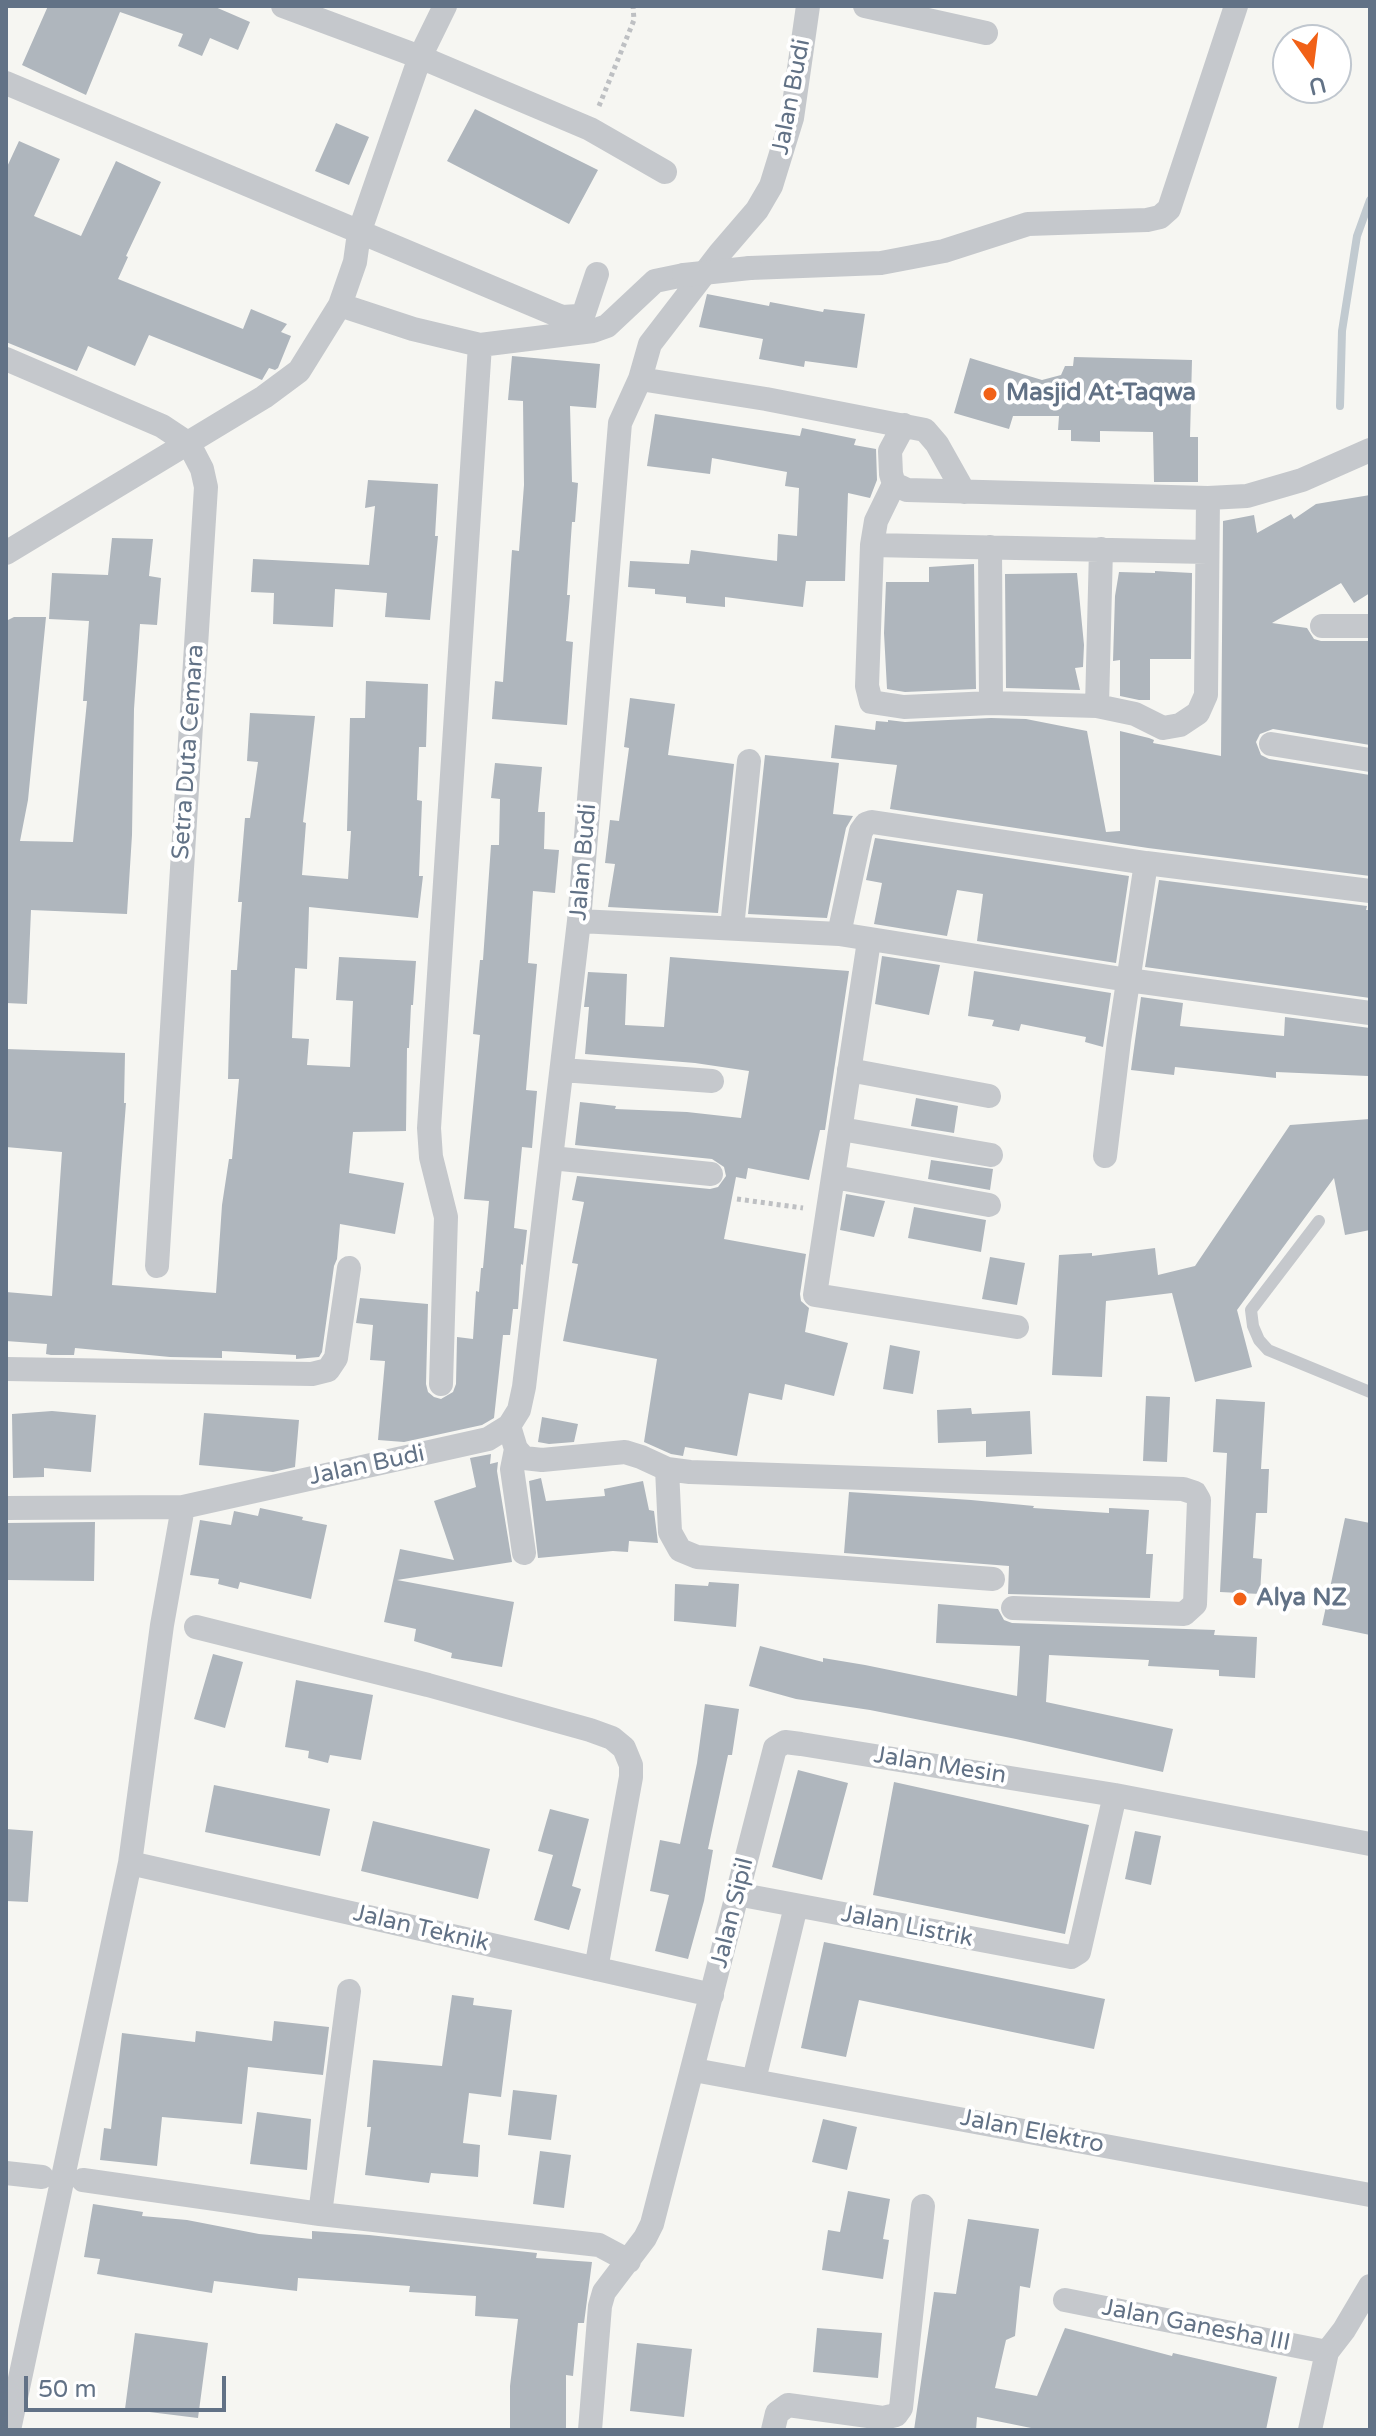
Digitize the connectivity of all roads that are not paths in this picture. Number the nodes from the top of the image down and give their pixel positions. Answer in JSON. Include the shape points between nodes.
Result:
{"nodes":[{"id":1,"x":283,"y":6,"type":"edge"},
{"id":2,"x":445,"y":6,"type":"edge"},
{"id":3,"x":808,"y":6,"type":"edge"},
{"id":4,"x":865,"y":6,"type":"edge"},
{"id":5,"x":1236,"y":6,"type":"edge"},
{"id":6,"x":986,"y":33,"type":"dead end"},
{"id":7,"x":420,"y":57,"type":"junction"},
{"id":8,"x":6,"y":83,"type":"edge"},
{"id":9,"x":665,"y":172,"type":"dead end"},
{"id":10,"x":359,"y":233,"type":"junction"},
{"id":11,"x":597,"y":274,"type":"dead end"},
{"id":12,"x":340,"y":305,"type":"junction"},
{"id":13,"x":480,"y":345,"type":"junction"},
{"id":14,"x":6,"y":359,"type":"edge"},
{"id":15,"x":640,"y":379,"type":"junction"},
{"id":16,"x":904,"y":425,"type":"junction"},
{"id":17,"x":189,"y":444,"type":"junction"},
{"id":18,"x":1370,"y":450,"type":"edge"},
{"id":19,"x":894,"y":484,"type":"junction"},
{"id":20,"x":964,"y":492,"type":"junction"},
{"id":21,"x":1208,"y":498,"type":"junction"},
{"id":22,"x":872,"y":545,"type":"junction"},
{"id":23,"x":990,"y":547,"type":"junction"},
{"id":24,"x":1101,"y":549,"type":"junction"},
{"id":25,"x":1207,"y":552,"type":"junction"},
{"id":26,"x":6,"y":553,"type":"edge"},
{"id":27,"x":1322,"y":626,"type":"dead end"},
{"id":28,"x":1370,"y":626,"type":"edge"},
{"id":29,"x":991,"y":703,"type":"junction"},
{"id":30,"x":1097,"y":706,"type":"junction"},
{"id":31,"x":1271,"y":744,"type":"dead end"},
{"id":32,"x":1370,"y":760,"type":"edge"},
{"id":33,"x":749,"y":761,"type":"dead end"},
{"id":34,"x":1146,"y":863,"type":"junction"},
{"id":35,"x":1370,"y":891,"type":"edge"},
{"id":36,"x":579,"y":921,"type":"junction"},
{"id":37,"x":732,"y":928,"type":"junction"},
{"id":38,"x":839,"y":934,"type":"junction"},
{"id":39,"x":869,"y":941,"type":"junction"},
{"id":40,"x":1128,"y":980,"type":"junction"},
{"id":41,"x":1370,"y":1013,"type":"edge"},
{"id":42,"x":562,"y":1070,"type":"junction"},
{"id":43,"x":849,"y":1070,"type":"junction"},
{"id":44,"x":712,"y":1081,"type":"dead end"},
{"id":45,"x":989,"y":1096,"type":"dead end"},
{"id":46,"x":841,"y":1129,"type":"junction"},
{"id":47,"x":991,"y":1155,"type":"dead end"},
{"id":48,"x":1105,"y":1156,"type":"dead end"},
{"id":49,"x":551,"y":1158,"type":"junction"},
{"id":50,"x":711,"y":1174,"type":"dead end"},
{"id":51,"x":834,"y":1177,"type":"junction"},
{"id":52,"x":989,"y":1205,"type":"dead end"},
{"id":53,"x":1319,"y":1221,"type":"dead end"},
{"id":54,"x":157,"y":1266,"type":"dead end"},
{"id":55,"x":349,"y":1268,"type":"dead end"},
{"id":56,"x":1017,"y":1327,"type":"dead end"},
{"id":57,"x":6,"y":1369,"type":"edge"},
{"id":58,"x":441,"y":1384,"type":"dead end"},
{"id":59,"x":1370,"y":1392,"type":"edge"},
{"id":60,"x":512,"y":1438,"type":"junction"},
{"id":61,"x":667,"y":1469,"type":"junction"},
{"id":62,"x":183,"y":1507,"type":"junction"},
{"id":63,"x":6,"y":1508,"type":"edge"},
{"id":64,"x":524,"y":1553,"type":"dead end"},
{"id":65,"x":993,"y":1579,"type":"dead end"},
{"id":66,"x":1013,"y":1608,"type":"dead end"},
{"id":67,"x":196,"y":1627,"type":"dead end"},
{"id":68,"x":772,"y":1756,"type":"joint"},
{"id":69,"x":1115,"y":1795,"type":"junction"},
{"id":70,"x":1370,"y":1844,"type":"edge"},
{"id":71,"x":130,"y":1863,"type":"junction"},
{"id":72,"x":737,"y":1894,"type":"junction"},
{"id":73,"x":796,"y":1906,"type":"junction"},
{"id":74,"x":596,"y":1969,"type":"junction"},
{"id":75,"x":349,"y":1991,"type":"dead end"},
{"id":76,"x":712,"y":1995,"type":"junction"},
{"id":77,"x":694,"y":2070,"type":"junction"},
{"id":78,"x":754,"y":2080,"type":"junction"},
{"id":79,"x":6,"y":2173,"type":"edge"},
{"id":80,"x":42,"y":2177,"type":"dead end"},
{"id":81,"x":83,"y":2180,"type":"dead end"},
{"id":82,"x":1370,"y":2195,"type":"edge"},
{"id":83,"x":923,"y":2206,"type":"dead end"},
{"id":84,"x":320,"y":2214,"type":"junction"},
{"id":85,"x":629,"y":2261,"type":"junction"},
{"id":86,"x":1370,"y":2286,"type":"edge"},
{"id":87,"x":1065,"y":2300,"type":"dead end"},
{"id":88,"x":1327,"y":2352,"type":"junction"},
{"id":89,"x":10,"y":2422,"type":"edge"},
{"id":90,"x":590,"y":2430,"type":"edge"},
{"id":91,"x":773,"y":2430,"type":"edge"},
{"id":92,"x":1310,"y":2430,"type":"edge"}],
"edges":[{"from":1,"to":7,"type":"street"},
{"from":2,"to":7,"type":"street"},
{"from":3,"to":15,"type":"street","name":"Jalan Budi","via":[[792,118],[771,186],[650,344]]},
{"from":4,"to":6,"type":"street"},
{"from":5,"to":13,"type":"street","bridge":true,"via":[[1169,209],[1160,217],[1028,224],[944,251],[881,263],[684,275],[655,281],[607,326],[593,331]]},
{"from":7,"to":9,"type":"street","via":[[590,129]]},
{"from":7,"to":10,"type":"street"},
{"from":8,"to":10,"type":"street"},
{"from":10,"to":11,"type":"street","via":[[562,317],[584,313]]},
{"from":10,"to":12,"type":"street"},
{"from":12,"to":13,"type":"street"},
{"from":12,"to":17,"type":"street","via":[[299,371]]},
{"from":13,"to":58,"type":"street","via":[[429,1128],[446,1217]]},
{"from":14,"to":17,"type":"street","via":[[162,426]]},
{"from":15,"to":16,"type":"street"},
{"from":15,"to":36,"type":"street","name":"Jalan Budi","via":[[620,423]]},
{"from":16,"to":19,"type":"street","via":[[890,451]]},
{"from":16,"to":20,"type":"street","via":[[925,430]]},
{"from":17,"to":26,"type":"street"},
{"from":17,"to":54,"type":"street","name":"Setra Duta Cemara","via":[[206,487]]},
{"from":18,"to":21,"type":"street","via":[[1302,480],[1247,496]]},
{"from":19,"to":20,"type":"street","via":[[907,490]]},
{"from":19,"to":22,"type":"street","via":[[876,521]]},
{"from":20,"to":21,"type":"street"},
{"from":21,"to":25,"type":"street"},
{"from":22,"to":23,"type":"street"},
{"from":22,"to":29,"type":"street","via":[[867,686],[871,702],[904,707]]},
{"from":23,"to":24,"type":"street"},
{"from":23,"to":29,"type":"street"},
{"from":24,"to":25,"type":"street"},
{"from":24,"to":30,"type":"street"},
{"from":25,"to":30,"type":"street","via":[[1206,695],[1198,713],[1163,728],[1135,714]]},
{"from":27,"to":28,"type":"street"},
{"from":29,"to":30,"type":"street"},
{"from":31,"to":32,"type":"street"},
{"from":33,"to":37,"type":"street"},
{"from":34,"to":35,"type":"street"},
{"from":34,"to":38,"type":"street","via":[[872,822],[861,831]]},
{"from":34,"to":40,"type":"street"},
{"from":36,"to":37,"type":"street"},
{"from":36,"to":42,"type":"street","name":"Jalan Budi"},
{"from":37,"to":38,"type":"street"},
{"from":38,"to":39,"type":"street"},
{"from":39,"to":40,"type":"street"},
{"from":39,"to":43,"type":"street"},
{"from":40,"to":41,"type":"street"},
{"from":40,"to":48,"type":"street"},
{"from":42,"to":44,"type":"street"},
{"from":42,"to":49,"type":"street","name":"Jalan Budi"},
{"from":43,"to":45,"type":"street"},
{"from":43,"to":46,"type":"street"},
{"from":46,"to":47,"type":"street"},
{"from":46,"to":51,"type":"street"},
{"from":49,"to":50,"type":"street"},
{"from":49,"to":60,"type":"street","name":"Jalan Budi","via":[[524,1387]]},
{"from":51,"to":52,"type":"street"},
{"from":51,"to":56,"type":"street","via":[[815,1295]]},
{"from":53,"to":59,"type":"lane","via":[[1251,1310],[1253,1326],[1268,1350]]},
{"from":55,"to":57,"type":"street","via":[[336,1358],[328,1370],[312,1374]]},
{"from":60,"to":61,"type":"street","via":[[524,1458],[625,1452]]},
{"from":60,"to":62,"type":"street","name":"Jalan Budi"},
{"from":60,"to":64,"type":"street"},
{"from":61,"to":65,"type":"street","via":[[670,1532],[680,1550],[697,1557]]},
{"from":61,"to":66,"type":"street","via":[[1195,1493],[1195,1604],[1184,1614]]},
{"from":62,"to":63,"type":"street","name":"Jalan Budi"},
{"from":62,"to":71,"type":"street"},
{"from":67,"to":74,"type":"street","via":[[575,1726],[612,1738],[624,1748],[631,1777]]},
{"from":68,"to":69,"type":"street","name":"Jalan Mesin","via":[[785,1742]]},
{"from":68,"to":72,"type":"street","name":"Jalan Sipil"},
{"from":69,"to":70,"type":"street"},
{"from":69,"to":73,"type":"street","name":"Jalan Listrik","via":[[1077,1955],[1065,1957]]},
{"from":71,"to":74,"type":"street","name":"Jalan Teknik"},
{"from":71,"to":89,"type":"street"},
{"from":72,"to":73,"type":"street","name":"Jalan Listrik"},
{"from":72,"to":76,"type":"street","name":"Jalan Sipil"},
{"from":73,"to":78,"type":"street"},
{"from":74,"to":76,"type":"street","name":"Jalan Teknik"},
{"from":75,"to":84,"type":"street"},
{"from":76,"to":77,"type":"street","name":"Jalan Sipil"},
{"from":77,"to":78,"type":"street","name":"Jalan Elektro"},
{"from":77,"to":85,"type":"street","name":"Jalan Sipil","via":[[652,2224]]},
{"from":78,"to":82,"type":"street","name":"Jalan Elektro"},
{"from":79,"to":80,"type":"street"},
{"from":81,"to":84,"type":"street"},
{"from":83,"to":91,"type":"street","via":[[901,2408],[883,2418],[788,2405],[777,2413]]},
{"from":84,"to":85,"type":"street","via":[[599,2245]]},
{"from":85,"to":90,"type":"street","name":"Jalan Sipil","via":[[604,2292],[600,2306]]},
{"from":86,"to":88,"type":"street"},
{"from":87,"to":88,"type":"street","name":"Jalan Ganesha III"},
{"from":88,"to":92,"type":"street"}]}
